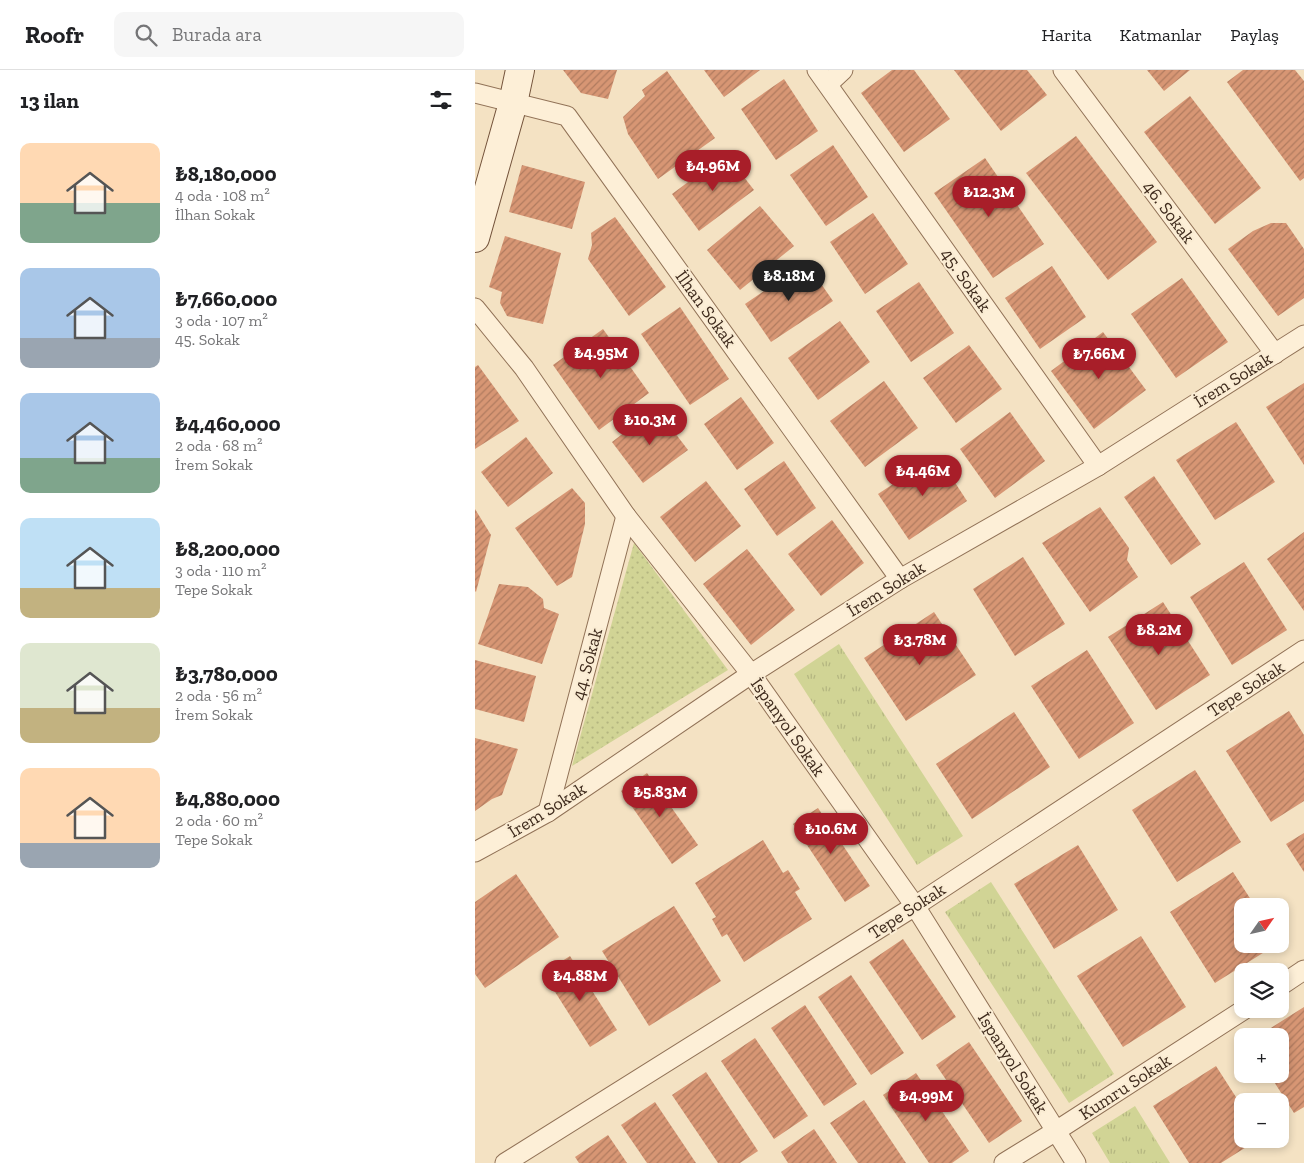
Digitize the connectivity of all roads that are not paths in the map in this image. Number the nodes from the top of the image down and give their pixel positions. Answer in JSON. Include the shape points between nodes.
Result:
{"nodes":[{"id":1,"x":520,"y":70,"type":"edge"},
{"id":2,"x":843,"y":70,"type":"edge"},
{"id":3,"x":1063,"y":70,"type":"edge"},
{"id":4,"x":823,"y":77,"type":"edge"},
{"id":5,"x":475,"y":93,"type":"edge"},
{"id":6,"x":513,"y":103,"type":"junction"},
{"id":7,"x":475,"y":238,"type":"edge"},
{"id":8,"x":475,"y":308,"type":"edge"},
{"id":9,"x":1304,"y":336,"type":"edge"},
{"id":10,"x":1275,"y":354,"type":"junction"},
{"id":11,"x":1098,"y":466,"type":"junction"},
{"id":12,"x":625,"y":516,"type":"junction"},
{"id":13,"x":900,"y":579,"type":"junction"},
{"id":14,"x":1304,"y":650,"type":"edge"},
{"id":15,"x":751,"y":674,"type":"junction"},
{"id":16,"x":548,"y":812,"type":"junction"},
{"id":17,"x":475,"y":852,"type":"edge"},
{"id":18,"x":915,"y":906,"type":"junction"},
{"id":19,"x":1304,"y":970,"type":"edge"},
{"id":20,"x":1289,"y":980,"type":"edge"},
{"id":21,"x":1234,"y":1016,"type":"edge"},
{"id":22,"x":1056,"y":1131,"type":"junction"},
{"id":23,"x":505,"y":1163,"type":"edge"},
{"id":24,"x":1004,"y":1163,"type":"edge"},
{"id":25,"x":1076,"y":1163,"type":"edge"}],
"edges":[{"from":1,"to":6,"type":"street"},
{"from":2,"to":4,"type":"street"},
{"from":3,"to":10,"type":"street","name":"46. Sokak"},
{"from":4,"to":11,"type":"street","name":"45. Sokak"},
{"from":5,"to":6,"type":"street","name":"İlhan Sokak"},
{"from":6,"to":7,"type":"street"},
{"from":6,"to":13,"type":"street","name":"İlhan Sokak","via":[[567,116]]},
{"from":8,"to":12,"type":"street","name":"İspanyol Sokak","via":[[524,368]]},
{"from":9,"to":10,"type":"street","name":"İrem Sokak"},
{"from":10,"to":11,"type":"street","name":"İrem Sokak"},
{"from":11,"to":13,"type":"street","name":"İrem Sokak"},
{"from":12,"to":15,"type":"street","name":"İspanyol Sokak"},
{"from":12,"to":16,"type":"street","name":"44. Sokak"},
{"from":13,"to":15,"type":"street","name":"İrem Sokak"},
{"from":14,"to":18,"type":"street","name":"Tepe Sokak"},
{"from":15,"to":16,"type":"street","name":"İrem Sokak"},
{"from":15,"to":18,"type":"street","name":"İspanyol Sokak"},
{"from":16,"to":17,"type":"street","name":"İrem Sokak"},
{"from":18,"to":22,"type":"street","name":"İspanyol Sokak"},
{"from":18,"to":23,"type":"street","name":"Tepe Sokak"},
{"from":19,"to":20,"type":"street"},
{"from":21,"to":22,"type":"street","name":"Kumru Sokak"},
{"from":22,"to":24,"type":"street","name":"Kumru Sokak"},
{"from":22,"to":25,"type":"street","name":"İspanyol Sokak"}]}
